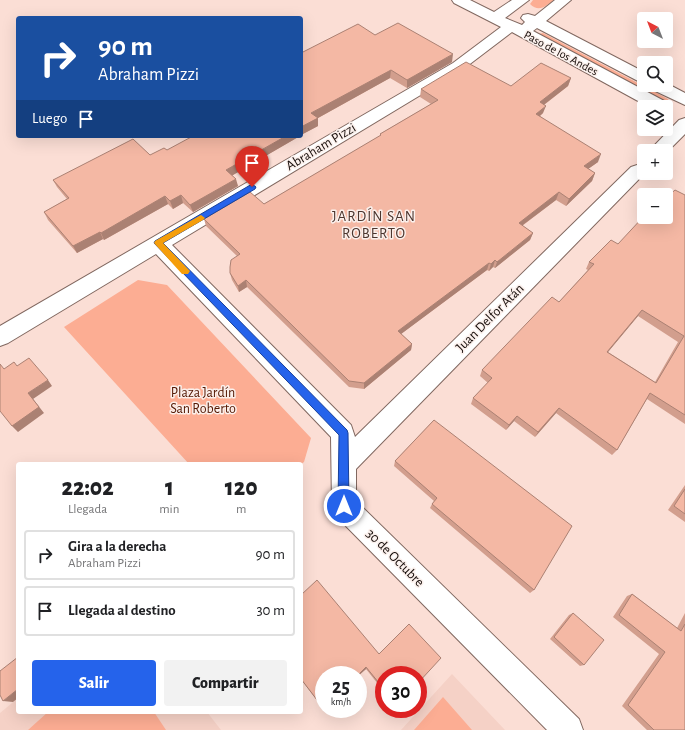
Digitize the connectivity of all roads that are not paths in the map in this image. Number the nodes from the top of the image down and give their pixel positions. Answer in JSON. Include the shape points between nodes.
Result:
{"nodes":[{"id":1,"x":459,"y":0,"type":"edge"},
{"id":2,"x":492,"y":0,"type":"edge"},
{"id":3,"x":522,"y":0,"type":"edge"},
{"id":4,"x":564,"y":0,"type":"edge"},
{"id":5,"x":509,"y":9,"type":"junction"},
{"id":6,"x":495,"y":18,"type":"junction"},
{"id":7,"x":535,"y":22,"type":"junction"},
{"id":8,"x":517,"y":29,"type":"junction"},
{"id":9,"x":637,"y":74,"type":"edge"},
{"id":10,"x":670,"y":92,"type":"edge"},
{"id":11,"x":649,"y":100,"type":"edge"},
{"id":12,"x":685,"y":100,"type":"edge"},
{"id":13,"x":673,"y":113,"type":"edge"},
{"id":14,"x":685,"y":119,"type":"edge"},
{"id":15,"x":685,"y":124,"type":"edge"},
{"id":16,"x":665,"y":144,"type":"edge"},
{"id":17,"x":637,"y":172,"type":"edge"},
{"id":18,"x":158,"y":243,"type":"junction"},
{"id":19,"x":0,"y":337,"type":"edge"},
{"id":20,"x":344,"y":464,"type":"junction"},
{"id":21,"x":568,"y":730,"type":"edge"}],
"edges":[{"from":1,"to":6,"type":"street","name":"Paso de los Andes"},
{"from":2,"to":5,"type":"street","name":"Paso de los Andes"},
{"from":3,"to":5,"type":"street"},
{"from":4,"to":7,"type":"street","name":"Abraham Pizzi"},
{"from":5,"to":6,"type":"street"},
{"from":5,"to":7,"type":"street","name":"Paso de los Andes"},
{"from":6,"to":8,"type":"street","name":"Paso de los Andes"},
{"from":7,"to":8,"type":"street","name":"Abraham Pizzi"},
{"from":7,"to":9,"type":"street","name":"Paso de los Andes"},
{"from":8,"to":11,"type":"street","name":"Paso de los Andes"},
{"from":8,"to":18,"type":"street","name":"Abraham Pizzi"},
{"from":10,"to":12,"type":"street"},
{"from":13,"to":14,"type":"street"},
{"from":15,"to":16,"type":"street"},
{"from":17,"to":20,"type":"street","name":"Juan Delfor Atán"},
{"from":18,"to":19,"type":"street","name":"Abraham Pizzi"},
{"from":18,"to":20,"type":"street","name":"30 de Octubre","via":[[343,433]]},
{"from":20,"to":21,"type":"street","name":"30 de Octubre","via":[[344,506]]}]}
